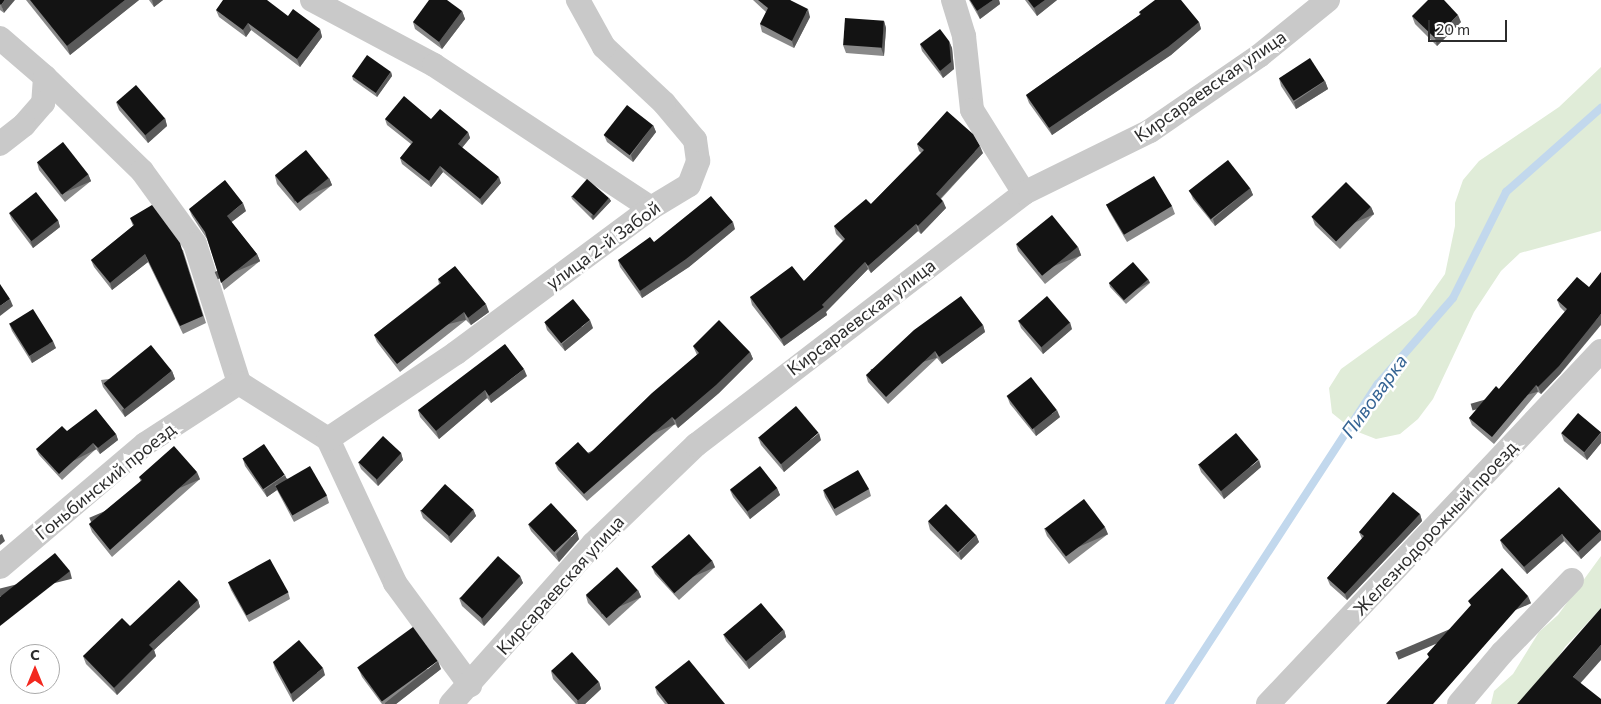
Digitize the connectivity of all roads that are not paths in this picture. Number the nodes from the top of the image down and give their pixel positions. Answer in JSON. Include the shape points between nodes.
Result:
{"nodes":[{"id":1,"x":312,"y":0,"type":"edge"},
{"id":2,"x":578,"y":0,"type":"edge"},
{"id":3,"x":954,"y":0,"type":"edge"},
{"id":4,"x":1328,"y":0,"type":"edge"},
{"id":5,"x":0,"y":38,"type":"edge"},
{"id":6,"x":45,"y":77,"type":"junction"},
{"id":7,"x":0,"y":144,"type":"edge"},
{"id":8,"x":1024,"y":193,"type":"junction"},
{"id":9,"x":651,"y":208,"type":"junction"},
{"id":10,"x":1601,"y":351,"type":"edge"},
{"id":11,"x":239,"y":383,"type":"junction"},
{"id":12,"x":328,"y":439,"type":"junction"},
{"id":13,"x":0,"y":567,"type":"edge"},
{"id":14,"x":1572,"y":580,"type":"dead end"},
{"id":15,"x":470,"y":685,"type":"junction"},
{"id":16,"x":451,"y":704,"type":"edge"},
{"id":17,"x":1268,"y":704,"type":"edge"},
{"id":18,"x":1459,"y":704,"type":"edge"}],
"edges":[{"from":1,"to":9,"type":"street","via":[[434,65]]},
{"from":2,"to":9,"type":"street","name":"улица 2-й Забой","via":[[604,47],[664,103],[694,140],[698,160],[689,185]]},
{"from":3,"to":8,"type":"street","via":[[964,36],[972,110]]},
{"from":4,"to":8,"type":"street","name":"Кирсараевская улица","via":[[1259,56],[1150,131]]},
{"from":5,"to":6,"type":"street"},
{"from":6,"to":7,"type":"street","via":[[43,103],[24,125]]},
{"from":6,"to":11,"type":"street","via":[[142,171],[195,244]]},
{"from":8,"to":15,"type":"street","name":"Кирсараевская улица","via":[[696,445],[593,544]]},
{"from":9,"to":12,"type":"street","name":"улица 2-й Забой","via":[[456,353]]},
{"from":10,"to":17,"type":"street","name":"Железнодорожный проезд"},
{"from":11,"to":12,"type":"street"},
{"from":11,"to":13,"type":"street","name":"Гоньбинский проезд","via":[[145,444]]},
{"from":12,"to":15,"type":"street","via":[[395,584]]},
{"from":14,"to":18,"type":"street"},
{"from":15,"to":16,"type":"street","name":"Кирсараевская улица"}]}
